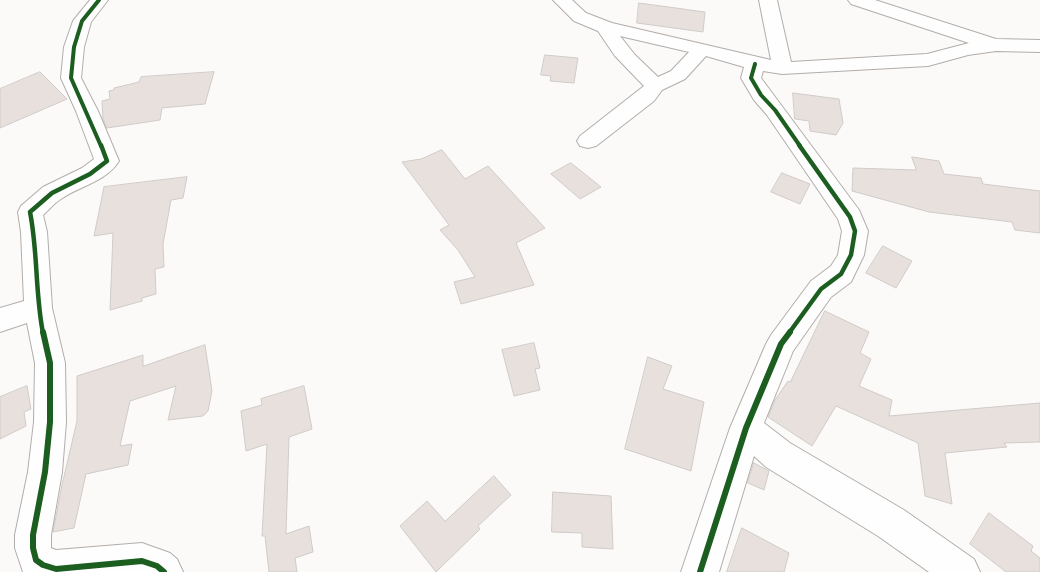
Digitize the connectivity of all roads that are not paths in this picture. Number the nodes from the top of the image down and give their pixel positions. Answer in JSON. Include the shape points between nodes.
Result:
{"nodes":[{"id":1,"x":99,"y":0,"type":"edge"},
{"id":2,"x":562,"y":0,"type":"edge"},
{"id":3,"x":768,"y":0,"type":"edge"},
{"id":4,"x":858,"y":0,"type":"edge"},
{"id":5,"x":606,"y":27,"type":"junction"},
{"id":6,"x":996,"y":45,"type":"junction"},
{"id":7,"x":1040,"y":46,"type":"edge"},
{"id":8,"x":702,"y":50,"type":"junction"},
{"id":9,"x":755,"y":64,"type":"junction"},
{"id":10,"x":782,"y":68,"type":"junction"},
{"id":11,"x":656,"y":86,"type":"junction"},
{"id":12,"x":588,"y":141,"type":"dead end"},
{"id":13,"x":38,"y":308,"type":"junction"},
{"id":14,"x":0,"y":320,"type":"edge"},
{"id":15,"x":746,"y":428,"type":"junction"},
{"id":16,"x":164,"y":572,"type":"edge"},
{"id":17,"x":700,"y":572,"type":"edge"},
{"id":18,"x":961,"y":572,"type":"edge"}],
"edges":[{"from":1,"to":13,"type":"street","via":[[82,22],[74,46],[71,78],[107,161],[90,174],[52,192],[30,212]]},
{"from":2,"to":5,"type":"street","via":[[580,17]]},
{"from":3,"to":10,"type":"street"},
{"from":4,"to":6,"type":"street"},
{"from":5,"to":8,"type":"street"},
{"from":5,"to":11,"type":"street","via":[[616,48]]},
{"from":6,"to":7,"type":"street"},
{"from":6,"to":10,"type":"street","via":[[966,49],[928,60]]},
{"from":8,"to":9,"type":"street"},
{"from":8,"to":11,"type":"street","via":[[678,75]]},
{"from":9,"to":10,"type":"street"},
{"from":9,"to":15,"type":"street","via":[[751,78],[761,96],[775,110],[850,218],[854,231],[851,255],[841,274],[821,289],[781,344]]},
{"from":11,"to":12,"type":"street"},
{"from":13,"to":14,"type":"street"},
{"from":13,"to":16,"type":"street","via":[[50,363],[50,422],[33,535],[32,548],[36,560],[56,569],[142,561]]},
{"from":15,"to":17,"type":"street"},
{"from":15,"to":18,"type":"street","via":[[778,455],[891,523]]}]}
